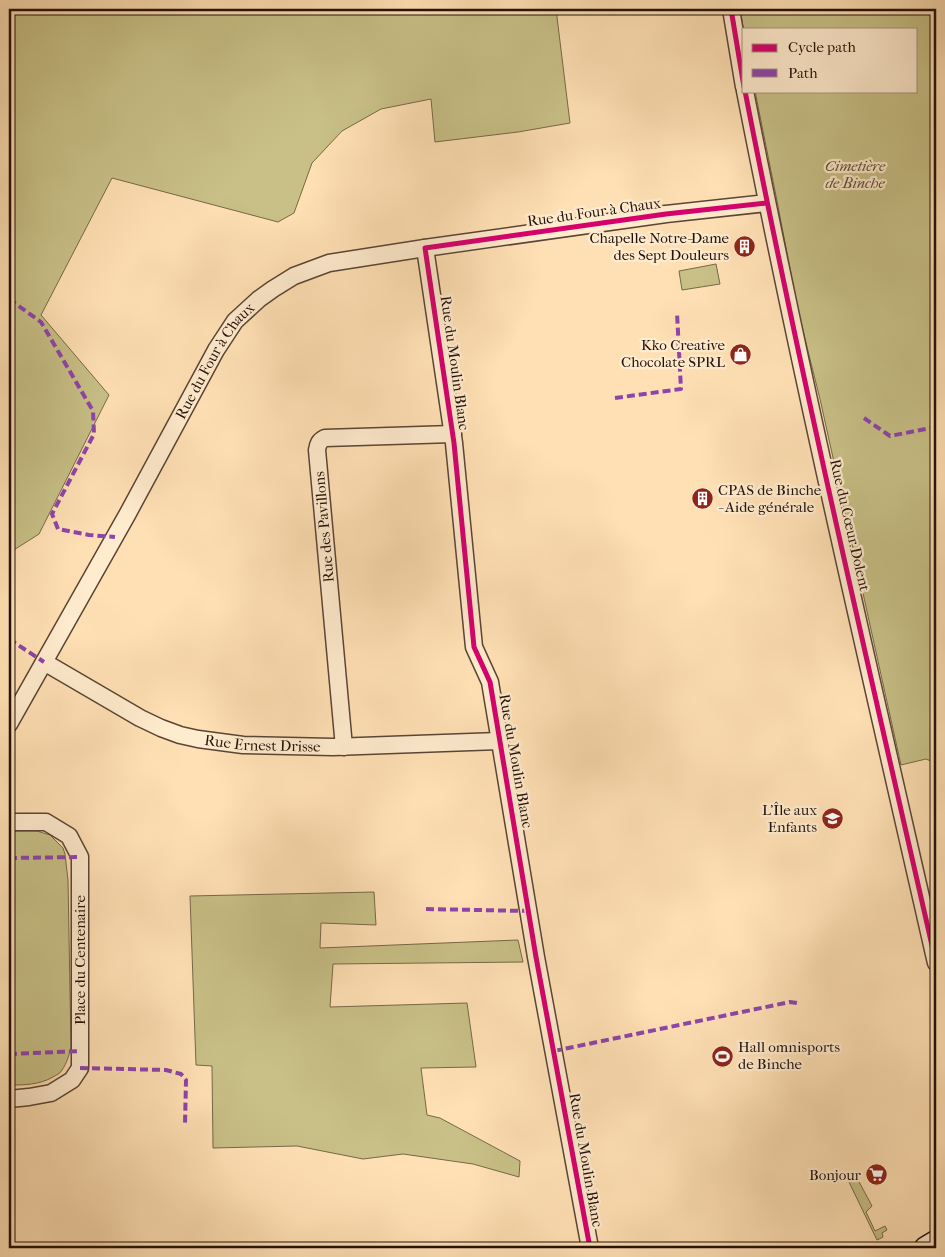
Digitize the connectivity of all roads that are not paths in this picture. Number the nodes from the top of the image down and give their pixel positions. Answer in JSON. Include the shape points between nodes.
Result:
{"nodes":[{"id":1,"x":731,"y":9,"type":"edge"},
{"id":2,"x":742,"y":75,"type":"edge"},
{"id":3,"x":745,"y":92,"type":"edge"},
{"id":4,"x":767,"y":203,"type":"junction"},
{"id":5,"x":425,"y":248,"type":"junction"},
{"id":6,"x":453,"y":434,"type":"junction"},
{"id":7,"x":44,"y":662,"type":"junction"},
{"id":8,"x":9,"y":724,"type":"edge"},
{"id":9,"x":500,"y":741,"type":"junction"},
{"id":10,"x":344,"y":747,"type":"junction"},
{"id":11,"x":9,"y":822,"type":"edge"},
{"id":12,"x":936,"y":963,"type":"edge"},
{"id":13,"x":9,"y":1099,"type":"edge"},
{"id":14,"x":936,"y":1242,"type":"edge"},
{"id":15,"x":590,"y":1248,"type":"edge"},
{"id":16,"x":926,"y":1248,"type":"edge"}],
"edges":[{"from":1,"to":2,"type":"street"},
{"from":3,"to":4,"type":"street","name":"Rue du Cœur Dolent"},
{"from":4,"to":5,"type":"street","name":"Rue du Four à Chaux","via":[[656,215]]},
{"from":4,"to":12,"type":"street","name":"Rue du Cœur Dolent"},
{"from":5,"to":6,"type":"street","name":"Rue du Moulin Blanc"},
{"from":5,"to":7,"type":"street","name":"Rue du Four à Chaux","via":[[329,263],[311,269],[272,289],[235,321]]},
{"from":6,"to":9,"type":"street","name":"Rue du Moulin Blanc","via":[[474,647],[490,682]]},
{"from":6,"to":10,"type":"street","name":"Rue des Pavillons","via":[[325,438],[318,444]]},
{"from":7,"to":8,"type":"street","name":"Rue du Four à Chaux"},
{"from":7,"to":10,"type":"street","name":"Rue Ernest Drisse","via":[[140,718],[180,735],[243,745]]},
{"from":9,"to":10,"type":"street","name":"Rue Ernest Drisse"},
{"from":9,"to":15,"type":"street","name":"Rue du Moulin Blanc"},
{"from":11,"to":13,"type":"street","name":"Place du Centenaire","via":[[46,822],[69,836],[80,857],[80,1068],[72,1080],[51,1093]]},
{"from":14,"to":16,"type":"main road"}]}
